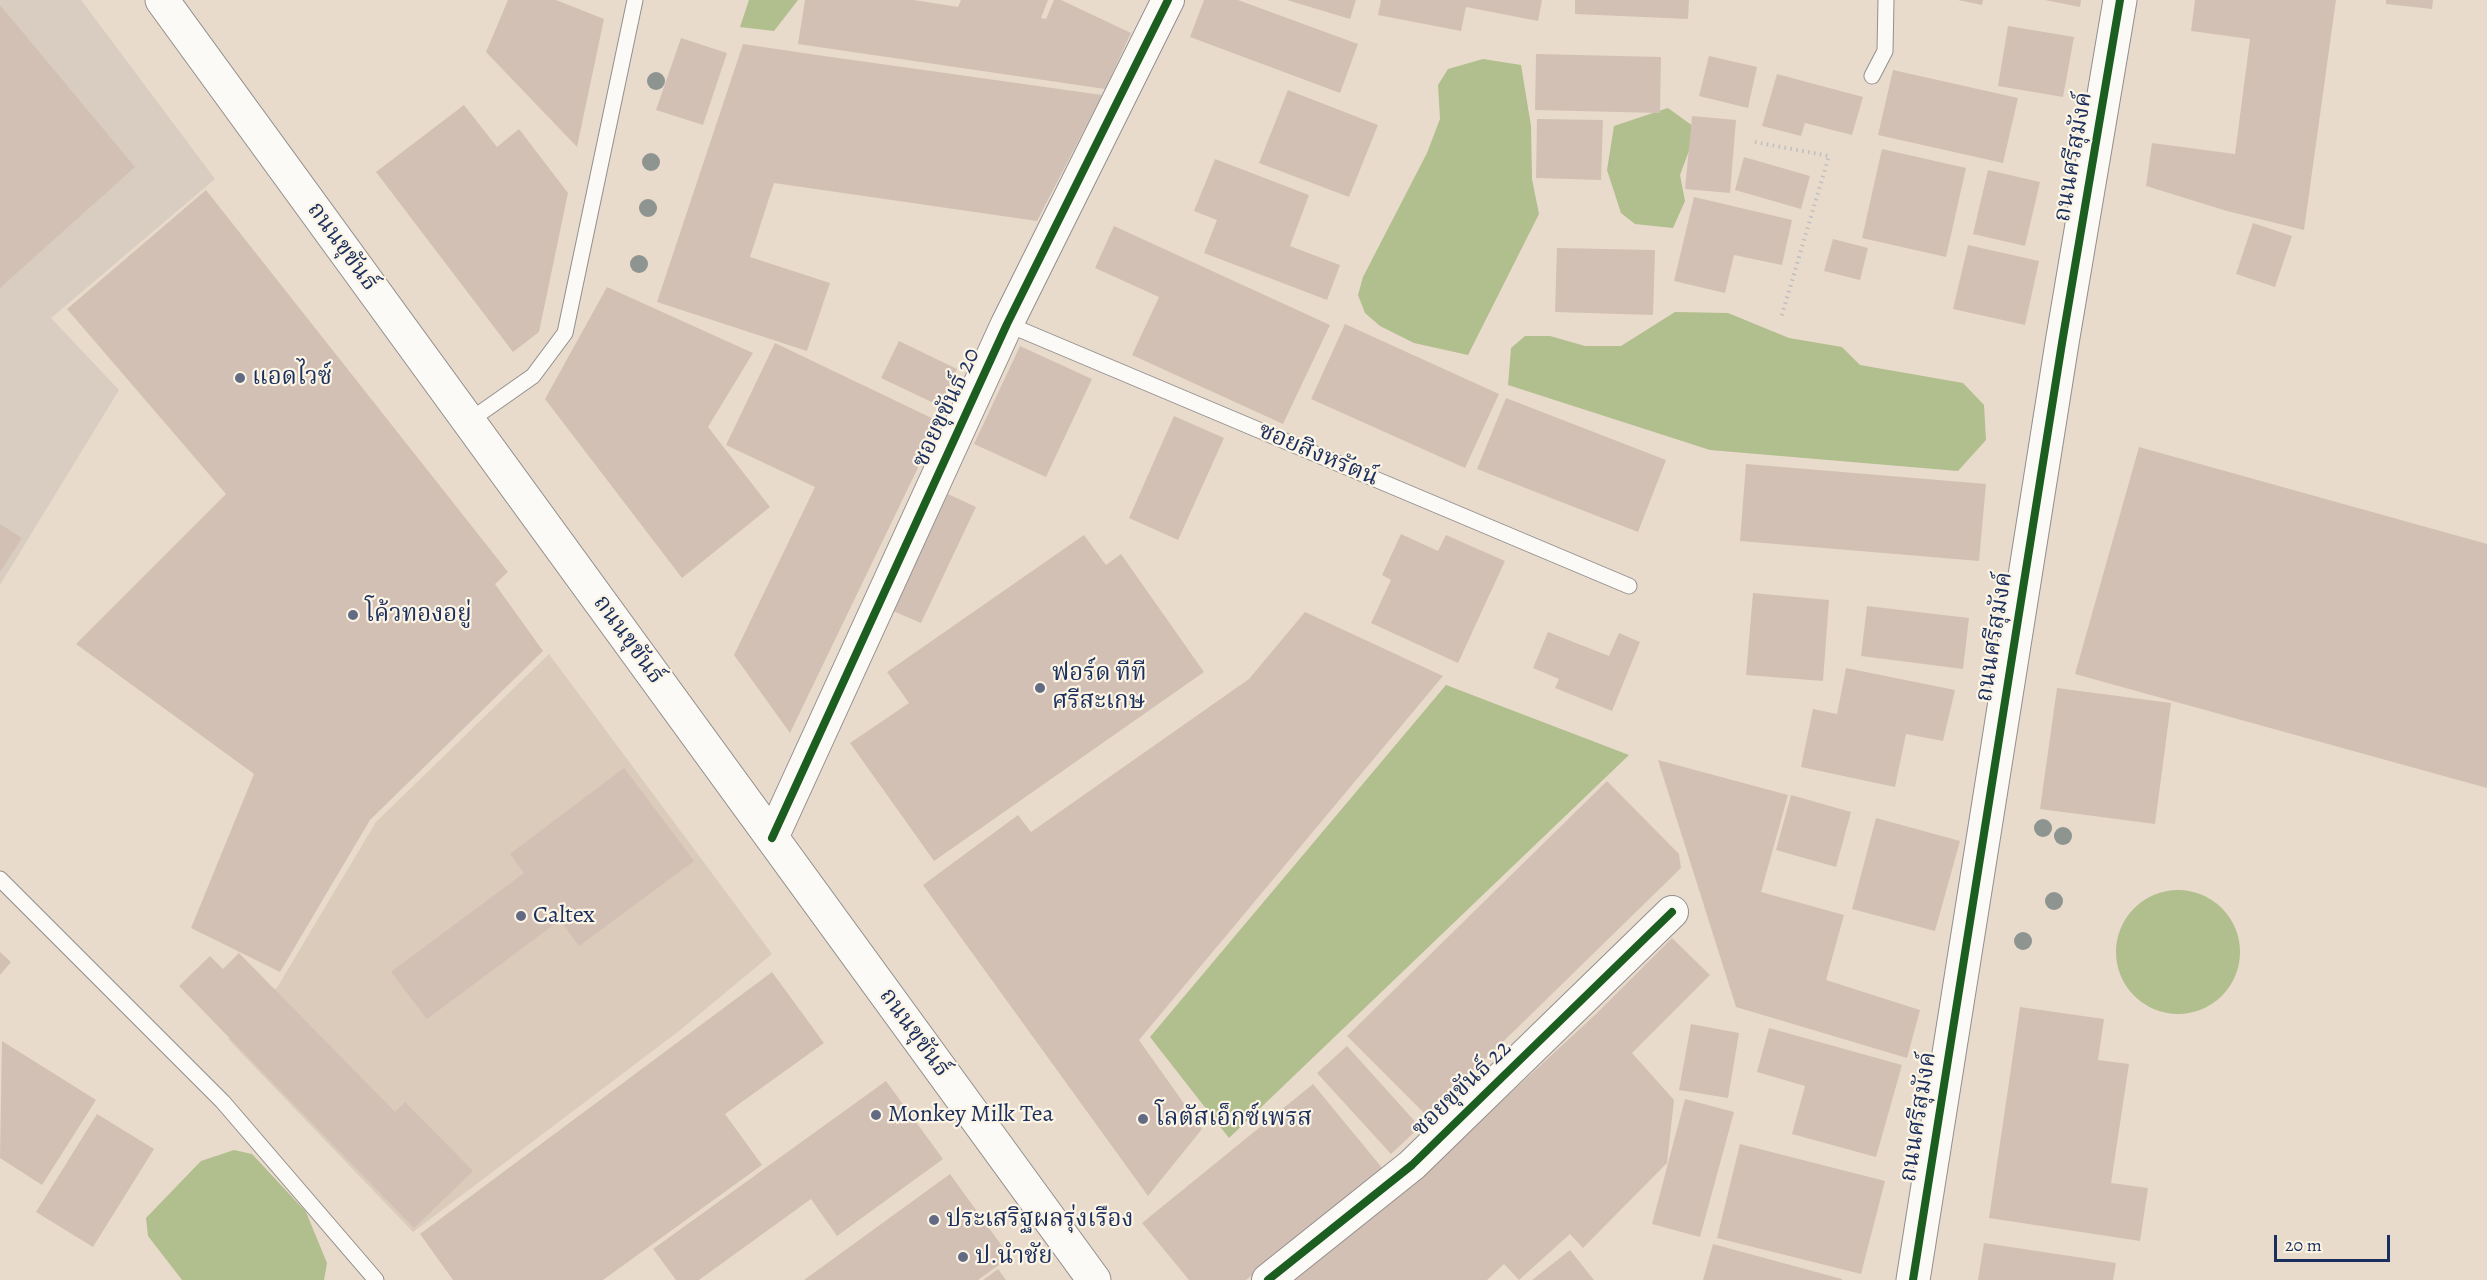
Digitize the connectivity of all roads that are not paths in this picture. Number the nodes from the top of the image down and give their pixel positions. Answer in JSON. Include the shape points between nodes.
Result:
{"nodes":[{"id":1,"x":162,"y":0,"type":"edge"},
{"id":2,"x":635,"y":0,"type":"edge"},
{"id":3,"x":1168,"y":0,"type":"edge"},
{"id":4,"x":1886,"y":0,"type":"edge"},
{"id":5,"x":2120,"y":0,"type":"edge"},
{"id":6,"x":1872,"y":76,"type":"dead end"},
{"id":7,"x":1007,"y":324,"type":"junction"},
{"id":8,"x":469,"y":421,"type":"junction"},
{"id":9,"x":1629,"y":586,"type":"dead end"},
{"id":10,"x":772,"y":838,"type":"junction"},
{"id":11,"x":0,"y":879,"type":"edge"},
{"id":12,"x":1672,"y":912,"type":"dead end"},
{"id":13,"x":376,"y":1280,"type":"edge"},
{"id":14,"x":1094,"y":1280,"type":"edge"},
{"id":15,"x":1268,"y":1280,"type":"edge"},
{"id":16,"x":1912,"y":1280,"type":"edge"}],
"edges":[{"from":1,"to":8,"type":"main road","name":"ถนนขุขันธ์"},
{"from":2,"to":8,"type":"lane","via":[[565,333],[533,376]]},
{"from":3,"to":7,"type":"street","name":"ซอยขุขันธ์ 20"},
{"from":4,"to":6,"type":"lane","via":[[1885,51]]},
{"from":5,"to":16,"type":"main road","name":"ถนนศรีสุมังค์"},
{"from":7,"to":9,"type":"lane","name":"ซอยสิงหรัตน์"},
{"from":7,"to":10,"type":"street","name":"ซอยขุขันธ์ 20"},
{"from":8,"to":10,"type":"main road","name":"ถนนขุขันธ์"},
{"from":10,"to":14,"type":"main road","name":"ถนนขุขันธ์"},
{"from":11,"to":13,"type":"lane","via":[[223,1102]]},
{"from":12,"to":15,"type":"street","name":"ซอยขุขันธ์ 22","via":[[1412,1165]]}]}
